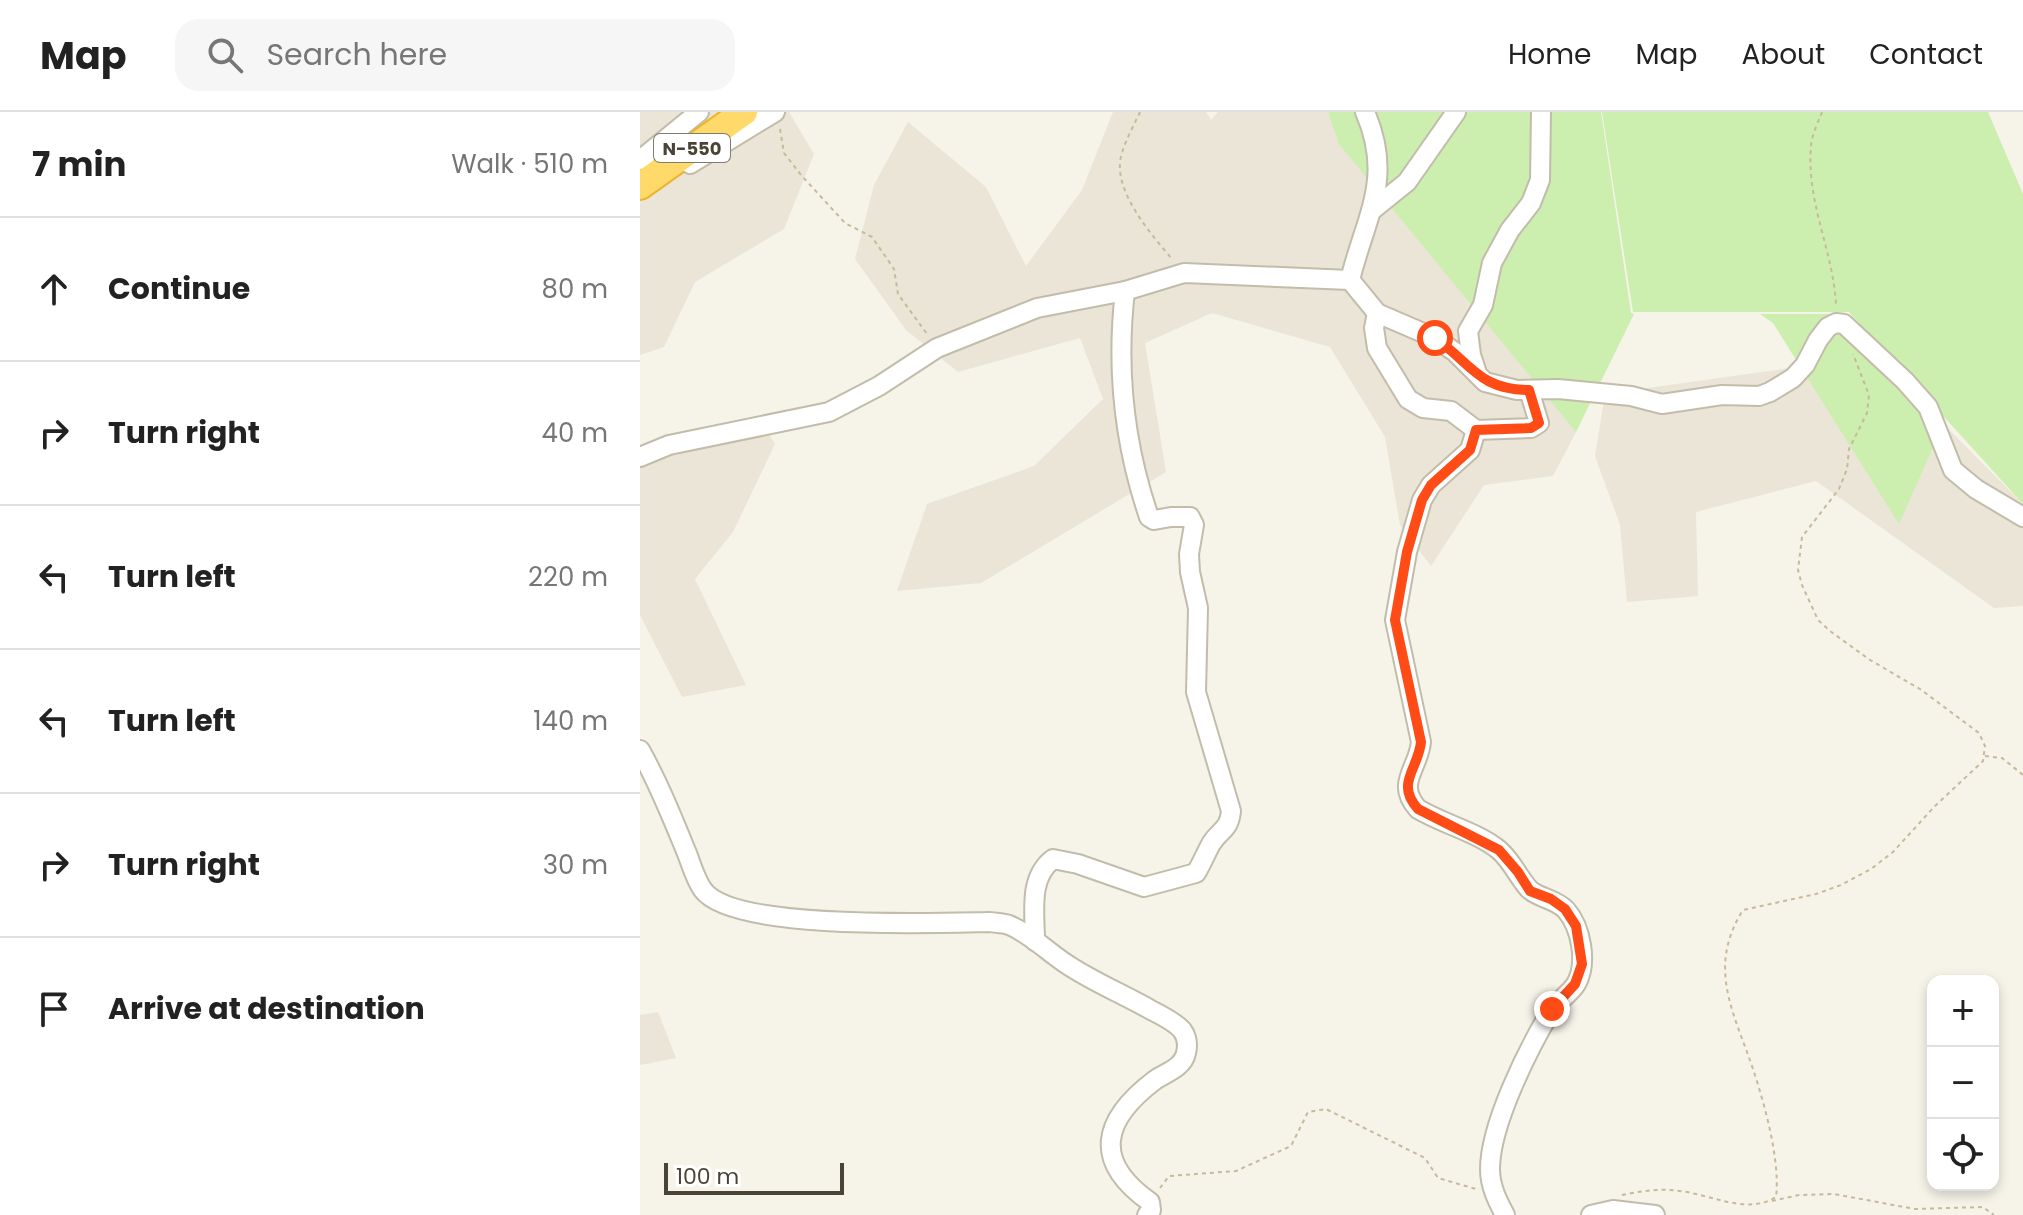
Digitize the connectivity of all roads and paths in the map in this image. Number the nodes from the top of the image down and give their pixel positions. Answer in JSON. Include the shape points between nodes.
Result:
{"nodes":[{"id":1,"x":699,"y":112,"type":"edge"},
{"id":2,"x":725,"y":112,"type":"edge"},
{"id":3,"x":744,"y":112,"type":"edge"},
{"id":4,"x":1140,"y":112,"type":"edge"},
{"id":5,"x":1365,"y":112,"type":"edge"},
{"id":6,"x":1456,"y":112,"type":"edge"},
{"id":7,"x":1541,"y":112,"type":"edge"},
{"id":8,"x":1822,"y":112,"type":"edge"},
{"id":9,"x":777,"y":119,"type":"edge"},
{"id":10,"x":643,"y":175,"type":"edge"},
{"id":11,"x":640,"y":195,"type":"edge"},
{"id":12,"x":1371,"y":211,"type":"junction"},
{"id":13,"x":1184,"y":273,"type":"junction"},
{"id":14,"x":1350,"y":280,"type":"junction"},
{"id":15,"x":1125,"y":291,"type":"junction"},
{"id":16,"x":1377,"y":313,"type":"junction"},
{"id":17,"x":1840,"y":324,"type":"junction"},
{"id":18,"x":1468,"y":331,"type":"junction"},
{"id":19,"x":1441,"y":342,"type":"junction"},
{"id":20,"x":937,"y":348,"type":"junction"},
{"id":21,"x":1479,"y":377,"type":"junction"},
{"id":22,"x":1529,"y":390,"type":"junction"},
{"id":23,"x":1476,"y":430,"type":"junction"},
{"id":24,"x":640,"y":457,"type":"edge"},
{"id":25,"x":2023,"y":517,"type":"edge"},
{"id":26,"x":640,"y":750,"type":"edge"},
{"id":27,"x":1984,"y":756,"type":"junction"},
{"id":28,"x":2023,"y":775,"type":"edge"},
{"id":29,"x":1035,"y":941,"type":"junction"},
{"id":30,"x":1492,"y":1190,"type":"junction"},
{"id":31,"x":1771,"y":1201,"type":"junction"},
{"id":32,"x":1148,"y":1208,"type":"edge"},
{"id":33,"x":1593,"y":1214,"type":"edge"},
{"id":34,"x":1505,"y":1215,"type":"edge"},
{"id":35,"x":1655,"y":1215,"type":"edge"},
{"id":36,"x":1994,"y":1215,"type":"edge"}],
"edges":[{"from":1,"to":10,"type":"street"},
{"from":2,"to":10,"type":"highway","number":"N-550"},
{"from":3,"to":10,"type":"highway","number":"N-550"},
{"from":4,"to":13,"type":"path","via":[[1120,156],[1123,185],[1138,218]]},
{"from":5,"to":12,"type":"street","via":[[1376,137],[1379,176]]},
{"from":6,"to":12,"type":"street","via":[[1407,182]]},
{"from":7,"to":18,"type":"street","via":[[1540,180],[1492,263],[1483,305]]},
{"from":8,"to":17,"type":"path","via":[[1810,146],[1816,210]]},
{"from":9,"to":11,"type":"street"},
{"from":9,"to":20,"type":"path","via":[[784,153],[845,223],[872,237],[894,269],[898,294]]},
{"from":12,"to":14,"type":"street"},
{"from":13,"to":14,"type":"street"},
{"from":13,"to":15,"type":"street"},
{"from":14,"to":16,"type":"street"},
{"from":15,"to":20,"type":"street","via":[[1037,308]]},
{"from":15,"to":29,"type":"street","via":[[1119,336],[1136,480],[1149,517],[1190,517],[1194,525],[1189,554],[1198,608],[1196,692],[1230,820],[1196,873],[1144,887],[1053,859],[1044,866],[1034,895]]},
{"from":16,"to":19,"type":"street"},
{"from":16,"to":23,"type":"street","via":[[1377,348],[1408,399],[1423,408],[1451,411]]},
{"from":17,"to":22,"type":"street","via":[[1828,327],[1799,372],[1759,396],[1722,395],[1662,404],[1631,396]]},
{"from":17,"to":25,"type":"street","via":[[1928,407],[1953,470]]},
{"from":17,"to":27,"type":"path","via":[[1869,395],[1867,413],[1849,449],[1839,489],[1802,537],[1802,585],[1818,620],[1979,733]]},
{"from":18,"to":19,"type":"street"},
{"from":18,"to":21,"type":"street"},
{"from":19,"to":21,"type":"street"},
{"from":20,"to":24,"type":"street","via":[[829,412],[669,445]]},
{"from":21,"to":22,"type":"street"},
{"from":22,"to":23,"type":"street","via":[[1539,423],[1531,428]]},
{"from":23,"to":30,"type":"street","via":[[1470,450],[1422,500],[1407,552],[1395,620],[1421,742],[1407,787],[1409,799],[1418,809],[1499,850],[1530,891],[1565,909],[1576,926],[1582,964],[1575,984],[1552,1009],[1502,1115],[1492,1144]]},
{"from":26,"to":29,"type":"street","via":[[702,889],[715,902],[790,920],[990,922]]},
{"from":27,"to":28,"type":"path","via":[[2002,758]]},
{"from":27,"to":31,"type":"path","via":[[1871,869],[1828,890],[1743,910],[1736,922],[1725,957],[1724,984],[1757,1084],[1779,1176]]},
{"from":29,"to":32,"type":"street","via":[[1067,965],[1157,1013],[1187,1038],[1186,1057],[1132,1099],[1110,1139],[1118,1174]]},
{"from":30,"to":32,"type":"path","via":[[1438,1178],[1425,1158],[1326,1109],[1308,1112],[1291,1146],[1236,1171],[1169,1176]]},
{"from":30,"to":34,"type":"street"},
{"from":31,"to":33,"type":"path","via":[[1765,1207],[1742,1208],[1698,1194],[1654,1190],[1622,1195]]},
{"from":31,"to":36,"type":"path","via":[[1834,1194],[1915,1209],[1983,1207]]},
{"from":33,"to":35,"type":"street","via":[[1613,1210]]}]}
